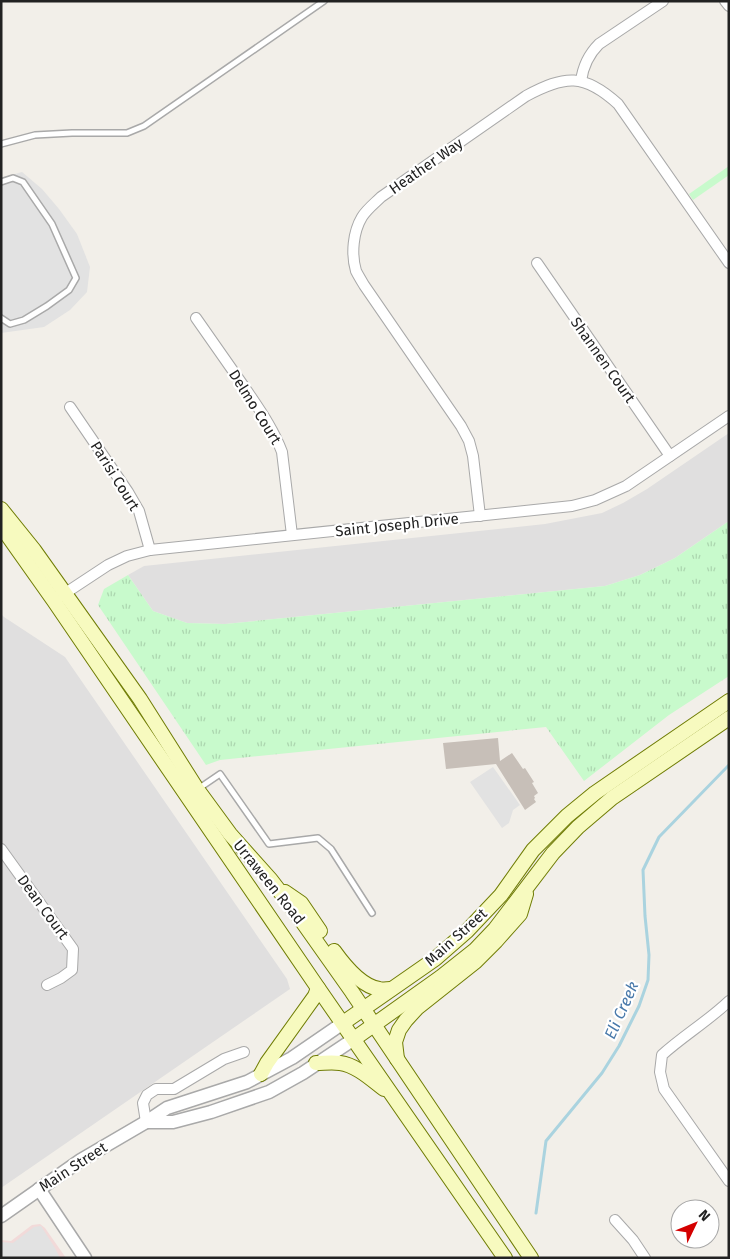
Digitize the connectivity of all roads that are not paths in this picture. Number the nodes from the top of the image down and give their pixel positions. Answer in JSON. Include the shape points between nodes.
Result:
{"nodes":[{"id":1,"x":324,"y":1,"type":"edge"},
{"id":2,"x":663,"y":1,"type":"edge"},
{"id":3,"x":726,"y":1,"type":"edge"},
{"id":4,"x":729,"y":6,"type":"edge"},
{"id":5,"x":580,"y":81,"type":"junction"},
{"id":6,"x":1,"y":144,"type":"edge"},
{"id":7,"x":1,"y":182,"type":"edge"},
{"id":8,"x":537,"y":263,"type":"dead end"},
{"id":9,"x":729,"y":263,"type":"edge"},
{"id":10,"x":1,"y":318,"type":"edge"},
{"id":11,"x":196,"y":318,"type":"dead end"},
{"id":12,"x":70,"y":407,"type":"dead end"},
{"id":13,"x":729,"y":416,"type":"edge"},
{"id":14,"x":670,"y":456,"type":"junction"},
{"id":15,"x":1,"y":509,"type":"edge"},
{"id":16,"x":480,"y":516,"type":"junction"},
{"id":17,"x":1,"y":526,"type":"edge"},
{"id":18,"x":292,"y":535,"type":"junction"},
{"id":19,"x":150,"y":550,"type":"junction"},
{"id":20,"x":59,"y":597,"type":"junction"},
{"id":21,"x":729,"y":701,"type":"edge"},
{"id":22,"x":729,"y":718,"type":"edge"},
{"id":23,"x":197,"y":789,"type":"junction"},
{"id":24,"x":1,"y":849,"type":"edge"},
{"id":25,"x":271,"y":880,"type":"junction"},
{"id":26,"x":528,"y":886,"type":"junction"},
{"id":27,"x":372,"y":912,"type":"dead end"},
{"id":28,"x":47,"y":986,"type":"dead end"},
{"id":29,"x":318,"y":988,"type":"junction"},
{"id":30,"x":390,"y":989,"type":"junction"},
{"id":31,"x":729,"y":1001,"type":"edge"},
{"id":32,"x":363,"y":1008,"type":"junction"},
{"id":33,"x":343,"y":1023,"type":"junction"},
{"id":34,"x":374,"y":1025,"type":"junction"},
{"id":35,"x":354,"y":1038,"type":"junction"},
{"id":36,"x":244,"y":1052,"type":"dead end"},
{"id":37,"x":397,"y":1059,"type":"junction"},
{"id":38,"x":316,"y":1063,"type":"junction"},
{"id":39,"x":261,"y":1074,"type":"junction"},
{"id":40,"x":396,"y":1099,"type":"junction"},
{"id":41,"x":146,"y":1122,"type":"junction"},
{"id":42,"x":727,"y":1175,"type":"edge"},
{"id":43,"x":39,"y":1189,"type":"junction"},
{"id":44,"x":1,"y":1216,"type":"edge"},
{"id":45,"x":615,"y":1220,"type":"dead end"},
{"id":46,"x":85,"y":1258,"type":"edge"},
{"id":47,"x":505,"y":1258,"type":"edge"},
{"id":48,"x":531,"y":1258,"type":"edge"},
{"id":49,"x":646,"y":1258,"type":"edge"}],
"edges":[{"from":1,"to":6,"type":"lane","via":[[144,126],[128,133],[35,135]]},
{"from":2,"to":5,"type":"street","via":[[599,44],[586,60]]},
{"from":3,"to":4,"type":"street"},
{"from":5,"to":9,"type":"street","name":"Heather Way","via":[[593,85],[618,104]]},
{"from":5,"to":16,"type":"street","name":"Heather Way","via":[[556,82],[526,96],[382,197],[362,217],[357,230],[354,258],[357,272],[469,441],[474,456]]},
{"from":7,"to":10,"type":"lane","via":[[13,178],[23,182],[52,224],[76,278],[69,290],[24,320],[10,324]]},
{"from":8,"to":14,"type":"street","name":"Shannen Court"},
{"from":11,"to":18,"type":"street","name":"Delmo Court","via":[[278,441]]},
{"from":12,"to":19,"type":"street","name":"Parisi Court","via":[[128,492],[138,511]]},
{"from":13,"to":14,"type":"street","name":"Saint Joseph Drive"},
{"from":14,"to":16,"type":"street","name":"Saint Joseph Drive","via":[[626,486],[594,500],[572,506]]},
{"from":15,"to":20,"type":"main road","name":"Urraween Road","via":[[34,550]]},
{"from":16,"to":18,"type":"street","name":"Saint Joseph Drive"},
{"from":17,"to":20,"type":"main road","name":"Urraween Road"},
{"from":18,"to":19,"type":"street","name":"Saint Joseph Drive"},
{"from":19,"to":20,"type":"street","name":"Saint Joseph Drive","via":[[108,565]]},
{"from":20,"to":23,"type":"main road","name":"Urraween Road","via":[[140,699]]},
{"from":20,"to":29,"type":"main road","name":"Urraween Road"},
{"from":21,"to":30,"type":"main road","name":"Main Street","via":[[566,816],[533,850],[501,895],[467,931],[435,959]]},
{"from":22,"to":26,"type":"main road","name":"Main Street","via":[[612,798],[553,853]]},
{"from":23,"to":25,"type":"main road","name":"Urraween Road","via":[[230,834]]},
{"from":23,"to":27,"type":"lane","via":[[220,774],[269,844],[318,838],[331,849]]},
{"from":24,"to":28,"type":"street","name":"Dean Court","via":[[73,949],[72,970]]},
{"from":25,"to":30,"type":"main road","via":[[301,903],[343,964],[357,977],[369,986]]},
{"from":25,"to":32,"type":"main road","name":"Urraween Road"},
{"from":26,"to":34,"type":"main road","name":"Main Street","via":[[475,950]]},
{"from":26,"to":37,"type":"main road","via":[[520,914],[496,941],[406,1020],[395,1042]]},
{"from":29,"to":33,"type":"main road","name":"Urraween Road"},
{"from":29,"to":39,"type":"main road"},
{"from":30,"to":32,"type":"main road","name":"Main Street"},
{"from":31,"to":42,"type":"street","via":[[662,1056],[660,1072],[664,1089]]},
{"from":32,"to":33,"type":"main road","name":"Main Street"},
{"from":32,"to":34,"type":"main road","name":"Urraween Road"},
{"from":33,"to":35,"type":"main road","name":"Urraween Road"},
{"from":33,"to":39,"type":"street","name":"Main Street","via":[[292,1058]]},
{"from":34,"to":35,"type":"main road","name":"Main Street"},
{"from":34,"to":37,"type":"main road","name":"Urraween Road"},
{"from":35,"to":38,"type":"street","name":"Main Street"},
{"from":35,"to":40,"type":"main road","name":"Urraween Road"},
{"from":36,"to":41,"type":"street","via":[[224,1059],[174,1089],[156,1088],[147,1094],[143,1104]]},
{"from":37,"to":48,"type":"main road","name":"Urraween Road"},
{"from":38,"to":40,"type":"main road","via":[[347,1064]]},
{"from":38,"to":41,"type":"street","name":"Main Street","via":[[268,1092],[241,1102],[174,1122]]},
{"from":39,"to":41,"type":"street","name":"Main Street","via":[[247,1082],[167,1108]]},
{"from":40,"to":47,"type":"main road","name":"Urraween Road"},
{"from":41,"to":43,"type":"street","name":"Main Street"},
{"from":43,"to":44,"type":"street","name":"Main Street"},
{"from":43,"to":46,"type":"street"},
{"from":45,"to":49,"type":"street"}]}
